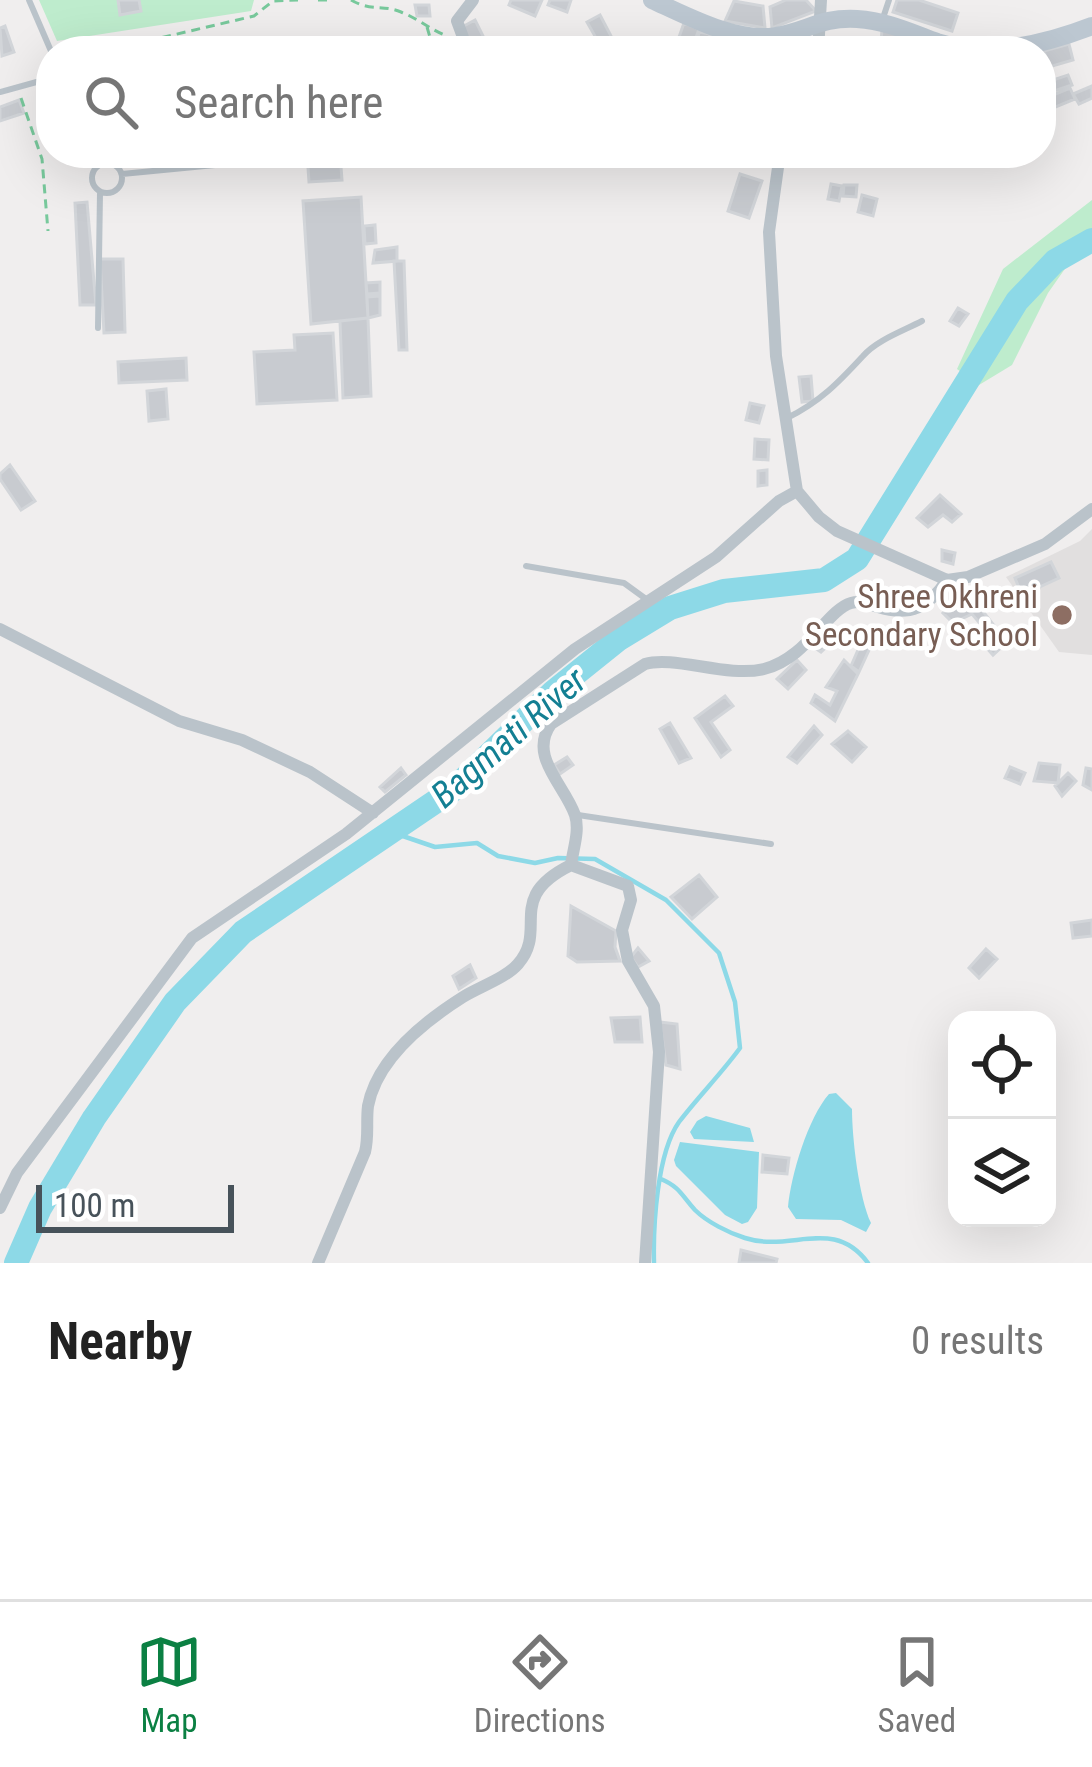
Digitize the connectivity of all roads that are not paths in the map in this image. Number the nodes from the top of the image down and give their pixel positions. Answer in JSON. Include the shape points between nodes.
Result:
{"nodes":[{"id":1,"x":29,"y":0,"type":"edge"},
{"id":2,"x":473,"y":0,"type":"edge"},
{"id":3,"x":652,"y":0,"type":"edge"},
{"id":4,"x":889,"y":0,"type":"edge"},
{"id":5,"x":822,"y":10,"type":"edge"},
{"id":6,"x":882,"y":21,"type":"junction"},
{"id":7,"x":1092,"y":26,"type":"edge"},
{"id":8,"x":47,"y":36,"type":"edge"},
{"id":9,"x":462,"y":36,"type":"edge"},
{"id":10,"x":757,"y":36,"type":"edge"},
{"id":11,"x":774,"y":36,"type":"edge"},
{"id":12,"x":922,"y":36,"type":"edge"},
{"id":13,"x":1056,"y":36,"type":"edge"},
{"id":14,"x":36,"y":81,"type":"edge"},
{"id":15,"x":0,"y":92,"type":"edge"},
{"id":16,"x":98,"y":168,"type":"edge"},
{"id":17,"x":117,"y":168,"type":"edge"},
{"id":18,"x":184,"y":168,"type":"edge"},
{"id":19,"x":778,"y":168,"type":"edge"},
{"id":20,"x":122,"y":174,"type":"junction"},
{"id":21,"x":100,"y":192,"type":"junction"},
{"id":22,"x":922,"y":321,"type":"dead end"},
{"id":23,"x":98,"y":328,"type":"dead end"},
{"id":24,"x":784,"y":420,"type":"junction"},
{"id":25,"x":797,"y":491,"type":"junction"},
{"id":26,"x":1092,"y":508,"type":"edge"},
{"id":27,"x":526,"y":566,"type":"dead end"},
{"id":28,"x":947,"y":580,"type":"junction"},
{"id":29,"x":649,"y":601,"type":"junction"},
{"id":30,"x":0,"y":629,"type":"edge"},
{"id":31,"x":373,"y":813,"type":"junction"},
{"id":32,"x":574,"y":814,"type":"junction"},
{"id":33,"x":771,"y":844,"type":"dead end"},
{"id":34,"x":571,"y":865,"type":"junction"},
{"id":35,"x":0,"y":1208,"type":"edge"},
{"id":36,"x":318,"y":1263,"type":"edge"},
{"id":37,"x":645,"y":1263,"type":"edge"}],
"edges":[{"from":1,"to":8,"type":"lane"},
{"from":2,"to":9,"type":"street","via":[[457,21]]},
{"from":3,"to":10,"type":"main road"},
{"from":4,"to":6,"type":"lane"},
{"from":5,"to":6,"type":"main road"},
{"from":5,"to":11,"type":"main road"},
{"from":6,"to":12,"type":"main road"},
{"from":7,"to":13,"type":"main road"},
{"from":14,"to":15,"type":"lane"},
{"from":16,"to":21,"type":"lane","via":[[92,180]]},
{"from":17,"to":20,"type":"lane"},
{"from":18,"to":20,"type":"lane"},
{"from":19,"to":24,"type":"street","via":[[769,232]]},
{"from":20,"to":21,"type":"lane","via":[[119,188]]},
{"from":21,"to":23,"type":"lane"},
{"from":22,"to":24,"type":"lane","via":[[863,354],[814,405]]},
{"from":24,"to":25,"type":"street"},
{"from":25,"to":28,"type":"street","via":[[837,531]]},
{"from":25,"to":29,"type":"street"},
{"from":26,"to":28,"type":"street","via":[[1045,544]]},
{"from":27,"to":29,"type":"lane","via":[[624,583]]},
{"from":28,"to":32,"type":"street","via":[[918,609],[846,604],[816,637],[763,670],[655,661],[564,714],[542,736],[543,752]]},
{"from":29,"to":31,"type":"street","via":[[575,649]]},
{"from":30,"to":31,"type":"street","via":[[179,721],[310,772]]},
{"from":31,"to":35,"type":"street","via":[[192,938],[17,1172]]},
{"from":32,"to":33,"type":"lane"},
{"from":32,"to":34,"type":"street"},
{"from":34,"to":36,"type":"street","via":[[535,890],[517,966],[459,999],[387,1062],[368,1108],[365,1152]]},
{"from":34,"to":37,"type":"street","via":[[628,886],[628,961],[654,1006],[659,1052]]}]}
